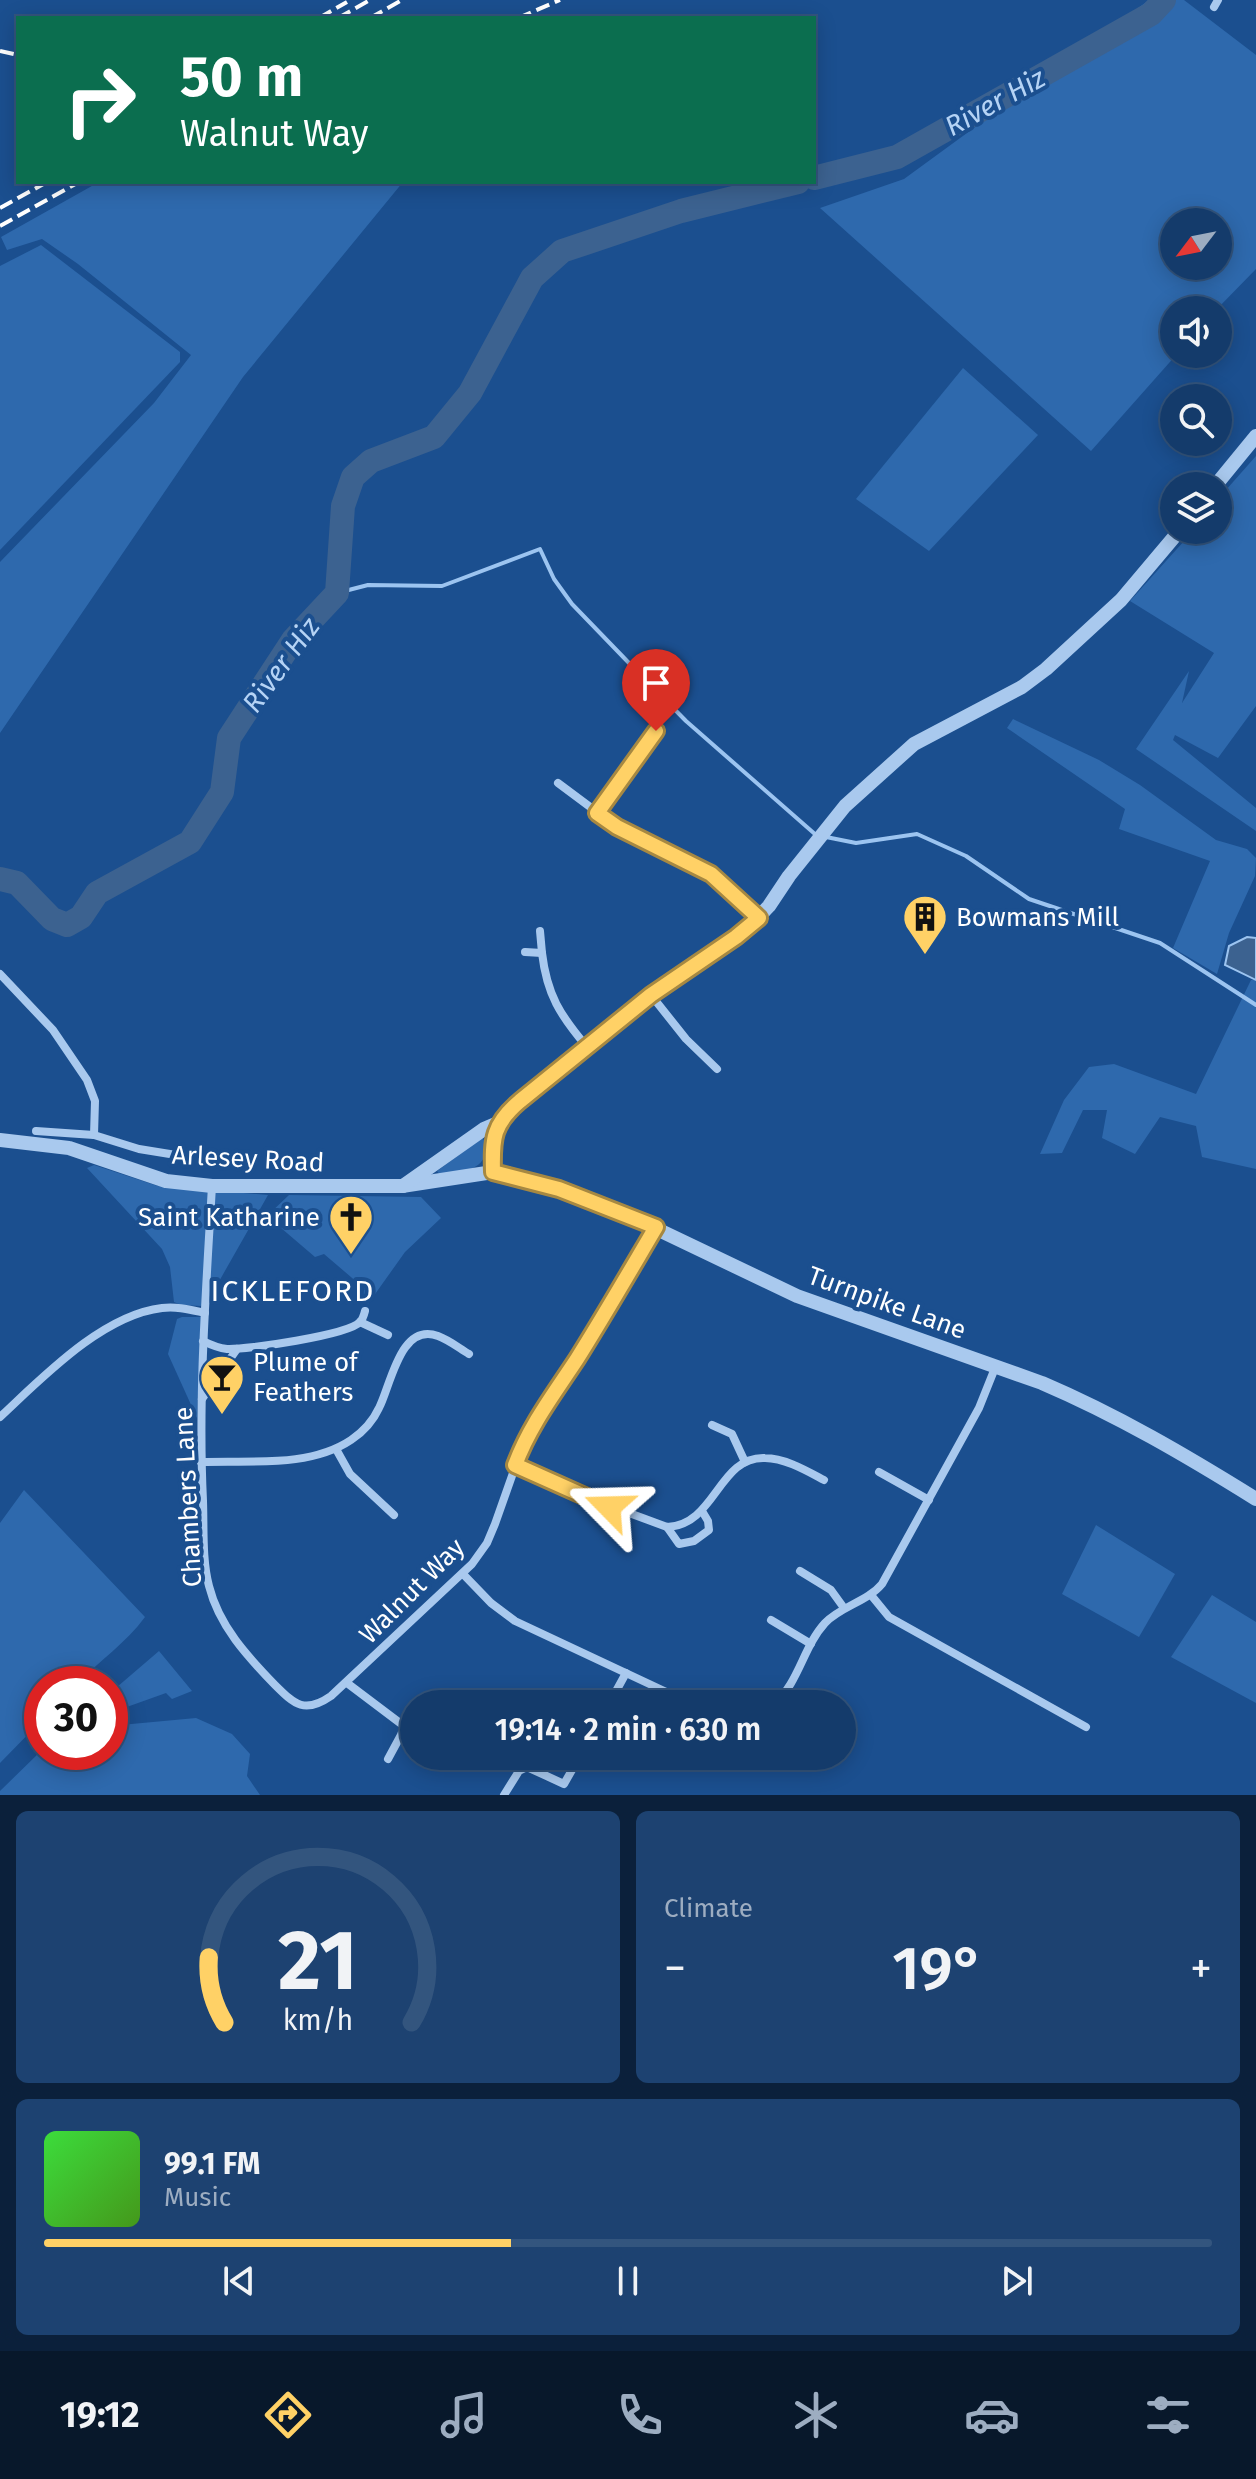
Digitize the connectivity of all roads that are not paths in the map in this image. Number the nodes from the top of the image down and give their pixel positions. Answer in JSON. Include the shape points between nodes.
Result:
{"nodes":[{"id":1,"x":1256,"y":436,"type":"edge"},
{"id":2,"x":1226,"y":472,"type":"edge"},
{"id":3,"x":1168,"y":544,"type":"edge"},
{"id":4,"x":656,"y":731,"type":"dead end"},
{"id":5,"x":558,"y":783,"type":"dead end"},
{"id":6,"x":597,"y":813,"type":"junction"},
{"id":7,"x":759,"y":918,"type":"junction"},
{"id":8,"x":540,"y":931,"type":"dead end"},
{"id":9,"x":525,"y":952,"type":"dead end"},
{"id":10,"x":542,"y":953,"type":"junction"},
{"id":11,"x":0,"y":974,"type":"edge"},
{"id":12,"x":651,"y":995,"type":"junction"},
{"id":13,"x":587,"y":1047,"type":"junction"},
{"id":14,"x":717,"y":1069,"type":"dead end"},
{"id":15,"x":498,"y":1123,"type":"junction"},
{"id":16,"x":36,"y":1131,"type":"dead end"},
{"id":17,"x":94,"y":1135,"type":"junction"},
{"id":18,"x":0,"y":1140,"type":"edge"},
{"id":19,"x":139,"y":1149,"type":"junction"},
{"id":20,"x":213,"y":1156,"type":"dead end"},
{"id":21,"x":131,"y":1168,"type":"junction"},
{"id":22,"x":493,"y":1172,"type":"junction"},
{"id":23,"x":212,"y":1186,"type":"junction"},
{"id":24,"x":402,"y":1186,"type":"junction"},
{"id":25,"x":656,"y":1227,"type":"junction"},
{"id":26,"x":365,"y":1311,"type":"dead end"},
{"id":27,"x":205,"y":1313,"type":"junction"},
{"id":28,"x":360,"y":1322,"type":"junction"},
{"id":29,"x":388,"y":1335,"type":"dead end"},
{"id":30,"x":203,"y":1341,"type":"junction"},
{"id":31,"x":237,"y":1349,"type":"junction"},
{"id":32,"x":469,"y":1354,"type":"dead end"},
{"id":33,"x":995,"y":1368,"type":"junction"},
{"id":34,"x":201,"y":1399,"type":"junction"},
{"id":35,"x":0,"y":1417,"type":"edge"},
{"id":36,"x":712,"y":1425,"type":"dead end"},
{"id":37,"x":336,"y":1449,"type":"junction"},
{"id":38,"x":201,"y":1462,"type":"junction"},
{"id":39,"x":745,"y":1462,"type":"junction"},
{"id":40,"x":515,"y":1465,"type":"junction"},
{"id":41,"x":879,"y":1472,"type":"dead end"},
{"id":42,"x":824,"y":1480,"type":"dead end"},
{"id":43,"x":1256,"y":1499,"type":"edge"},
{"id":44,"x":929,"y":1500,"type":"junction"},
{"id":45,"x":702,"y":1511,"type":"junction"},
{"id":46,"x":394,"y":1515,"type":"dead end"},
{"id":47,"x":667,"y":1527,"type":"junction"},
{"id":48,"x":800,"y":1571,"type":"dead end"},
{"id":49,"x":463,"y":1574,"type":"junction"},
{"id":50,"x":871,"y":1595,"type":"junction"},
{"id":51,"x":844,"y":1608,"type":"junction"},
{"id":52,"x":771,"y":1620,"type":"dead end"},
{"id":53,"x":811,"y":1644,"type":"junction"},
{"id":54,"x":256,"y":1666,"type":"joint"},
{"id":55,"x":626,"y":1673,"type":"junction"},
{"id":56,"x":347,"y":1683,"type":"junction"},
{"id":57,"x":617,"y":1690,"type":"edge"},
{"id":58,"x":662,"y":1690,"type":"edge"},
{"id":59,"x":788,"y":1690,"type":"edge"},
{"id":60,"x":1086,"y":1727,"type":"dead end"},
{"id":61,"x":388,"y":1759,"type":"dead end"},
{"id":62,"x":521,"y":1770,"type":"edge"},
{"id":63,"x":534,"y":1770,"type":"edge"},
{"id":64,"x":572,"y":1770,"type":"edge"},
{"id":65,"x":504,"y":1795,"type":"edge"}],
"edges":[{"from":1,"to":2,"type":"street"},
{"from":3,"to":7,"type":"street","via":[[1121,600],[1046,669],[899,756],[845,806]]},
{"from":4,"to":6,"type":"street"},
{"from":5,"to":6,"type":"street"},
{"from":6,"to":7,"type":"street","via":[[711,874]]},
{"from":7,"to":12,"type":"street"},
{"from":8,"to":10,"type":"street"},
{"from":9,"to":10,"type":"street"},
{"from":10,"to":13,"type":"street","via":[[556,1006]]},
{"from":11,"to":17,"type":"street","via":[[53,1030],[87,1080],[95,1101]]},
{"from":12,"to":13,"type":"street"},
{"from":12,"to":14,"type":"street"},
{"from":13,"to":15,"type":"street"},
{"from":15,"to":22,"type":"street"},
{"from":15,"to":24,"type":"street"},
{"from":16,"to":17,"type":"street"},
{"from":17,"to":19,"type":"street"},
{"from":18,"to":21,"type":"street","name":"Arlesey Road","via":[[69,1148]]},
{"from":19,"to":20,"type":"street"},
{"from":19,"to":21,"type":"street"},
{"from":21,"to":23,"type":"street","name":"Arlesey Road","via":[[166,1181]]},
{"from":22,"to":24,"type":"street","name":"Arlesey Road"},
{"from":22,"to":25,"type":"street","name":"Turnpike Lane","via":[[559,1189]]},
{"from":23,"to":24,"type":"street","name":"Arlesey Road"},
{"from":23,"to":27,"type":"street","name":"Chambers Lane"},
{"from":25,"to":33,"type":"street","name":"Turnpike Lane","via":[[797,1296]]},
{"from":25,"to":40,"type":"street","name":"Walnut Way","via":[[543,1408]]},
{"from":26,"to":28,"type":"street"},
{"from":27,"to":30,"type":"street","name":"Chambers Lane"},
{"from":27,"to":35,"type":"street","via":[[159,1308],[119,1323],[80,1347]]},
{"from":28,"to":29,"type":"street"},
{"from":28,"to":31,"type":"street","via":[[307,1339]]},
{"from":30,"to":31,"type":"street"},
{"from":30,"to":34,"type":"street","name":"Chambers Lane"},
{"from":31,"to":34,"type":"street"},
{"from":32,"to":37,"type":"street","via":[[438,1336],[412,1338],[399,1356],[375,1416]]},
{"from":33,"to":43,"type":"street","name":"Turnpike Lane","via":[[1079,1399]]},
{"from":33,"to":44,"type":"street"},
{"from":34,"to":38,"type":"street","name":"Chambers Lane"},
{"from":36,"to":39,"type":"street","via":[[732,1434]]},
{"from":37,"to":38,"type":"street","via":[[305,1459]]},
{"from":37,"to":46,"type":"street","via":[[350,1474]]},
{"from":38,"to":54,"type":"street","name":"Chambers Lane","via":[[209,1586],[228,1628]]},
{"from":39,"to":42,"type":"street","via":[[775,1459]]},
{"from":39,"to":45,"type":"street","via":[[730,1473]]},
{"from":40,"to":47,"type":"street"},
{"from":40,"to":49,"type":"street","name":"Walnut Way","via":[[487,1543]]},
{"from":41,"to":44,"type":"street"},
{"from":44,"to":50,"type":"street"},
{"from":45,"to":47,"type":"street","via":[[689,1522]]},
{"from":45,"to":47,"type":"street","via":[[709,1530],[694,1541],[679,1544]]},
{"from":48,"to":51,"type":"street","via":[[831,1590]]},
{"from":49,"to":55,"type":"street","via":[[515,1621]]},
{"from":49,"to":56,"type":"street","name":"Walnut Way"},
{"from":50,"to":51,"type":"street"},
{"from":50,"to":60,"type":"street","via":[[889,1617]]},
{"from":51,"to":53,"type":"street"},
{"from":52,"to":53,"type":"street"},
{"from":53,"to":59,"type":"street"},
{"from":54,"to":56,"type":"street","name":"Walnut Way","via":[[285,1696],[305,1706],[326,1700]]},
{"from":55,"to":57,"type":"street"},
{"from":55,"to":58,"type":"street"},
{"from":56,"to":61,"type":"street","via":[[404,1726]]},
{"from":62,"to":65,"type":"street"},
{"from":63,"to":64,"type":"street","via":[[564,1784]]}]}
